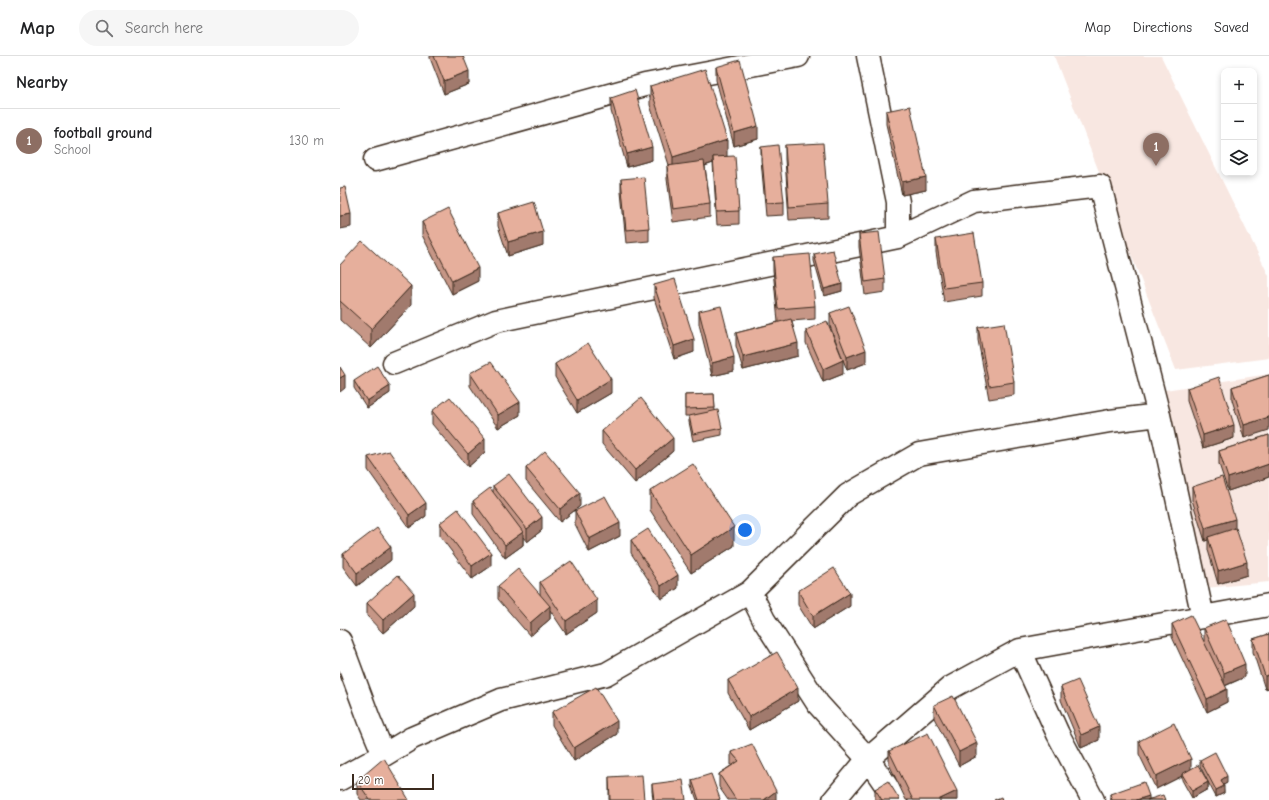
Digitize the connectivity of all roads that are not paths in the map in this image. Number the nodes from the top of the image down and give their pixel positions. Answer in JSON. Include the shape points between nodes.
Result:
{"nodes":[{"id":1,"x":798,"y":56,"type":"edge"},
{"id":2,"x":868,"y":56,"type":"edge"},
{"id":3,"x":375,"y":160,"type":"dead end"},
{"id":4,"x":898,"y":236,"type":"junction"},
{"id":5,"x":394,"y":364,"type":"dead end"},
{"id":6,"x":1159,"y":415,"type":"junction"},
{"id":7,"x":750,"y":592,"type":"junction"},
{"id":8,"x":1269,"y":605,"type":"edge"},
{"id":9,"x":1203,"y":617,"type":"junction"},
{"id":10,"x":340,"y":641,"type":"edge"},
{"id":11,"x":1020,"y":650,"type":"junction"},
{"id":12,"x":384,"y":755,"type":"junction"},
{"id":13,"x":868,"y":759,"type":"junction"},
{"id":14,"x":340,"y":780,"type":"edge"},
{"id":15,"x":834,"y":800,"type":"edge"},
{"id":16,"x":896,"y":800,"type":"edge"},
{"id":17,"x":1093,"y":800,"type":"edge"}],
"edges":[{"from":1,"to":3,"type":"street","via":[[645,85]]},
{"from":2,"to":4,"type":"street","via":[[898,202]]},
{"from":4,"to":5,"type":"street","via":[[496,321]]},
{"from":4,"to":6,"type":"street","via":[[974,202],[1100,186]]},
{"from":6,"to":7,"type":"street","via":[[919,454],[848,495]]},
{"from":6,"to":9,"type":"street"},
{"from":7,"to":12,"type":"street","via":[[606,674],[501,700],[412,738]]},
{"from":7,"to":13,"type":"street","via":[[764,620],[818,704]]},
{"from":8,"to":9,"type":"street"},
{"from":9,"to":11,"type":"street"},
{"from":10,"to":12,"type":"street"},
{"from":11,"to":13,"type":"street","via":[[950,688]]},
{"from":11,"to":17,"type":"street","via":[[1058,734]]},
{"from":12,"to":14,"type":"street"},
{"from":13,"to":15,"type":"street"},
{"from":13,"to":16,"type":"street"}]}
